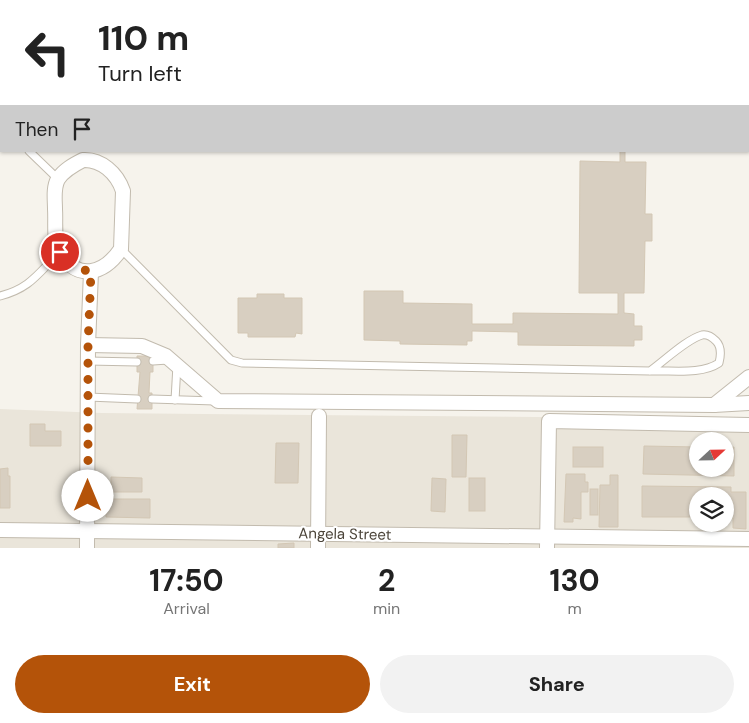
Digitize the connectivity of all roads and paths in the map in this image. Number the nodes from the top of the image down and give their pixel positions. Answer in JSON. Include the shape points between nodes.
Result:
{"nodes":[{"id":1,"x":30,"y":152,"type":"edge"},
{"id":2,"x":92,"y":155,"type":"edge"},
{"id":3,"x":58,"y":179,"type":"junction"},
{"id":4,"x":121,"y":250,"type":"junction"},
{"id":5,"x":60,"y":252,"type":"junction"},
{"id":6,"x":91,"y":272,"type":"junction"},
{"id":7,"x":0,"y":296,"type":"edge"},
{"id":8,"x":88,"y":346,"type":"junction"},
{"id":9,"x":88,"y":361,"type":"junction"},
{"id":10,"x":153,"y":361,"type":"dead end"},
{"id":11,"x":137,"y":362,"type":"dead end"},
{"id":12,"x":174,"y":362,"type":"junction"},
{"id":13,"x":650,"y":371,"type":"junction"},
{"id":14,"x":749,"y":377,"type":"edge"},
{"id":15,"x":88,"y":397,"type":"junction"},
{"id":16,"x":137,"y":399,"type":"dead end"},
{"id":17,"x":152,"y":399,"type":"dead end"},
{"id":18,"x":175,"y":400,"type":"junction"},
{"id":19,"x":218,"y":401,"type":"junction"},
{"id":20,"x":749,"y":403,"type":"edge"},
{"id":21,"x":714,"y":405,"type":"junction"},
{"id":22,"x":318,"y":416,"type":"dead end"},
{"id":23,"x":749,"y":425,"type":"edge"},
{"id":24,"x":0,"y":530,"type":"edge"},
{"id":25,"x":87,"y":532,"type":"junction"},
{"id":26,"x":318,"y":534,"type":"junction"},
{"id":27,"x":749,"y":539,"type":"edge"},
{"id":28,"x":547,"y":543,"type":"edge"},
{"id":29,"x":87,"y":548,"type":"edge"},
{"id":30,"x":318,"y":548,"type":"edge"}],
"edges":[{"from":1,"to":3,"type":"lane"},
{"from":2,"to":3,"type":"street","via":[[69,167]]},
{"from":2,"to":4,"type":"street","via":[[120,182],[123,191]]},
{"from":3,"to":5,"type":"street","via":[[55,189],[56,241]]},
{"from":4,"to":6,"type":"street","via":[[105,267]]},
{"from":4,"to":13,"type":"lane","via":[[231,360]]},
{"from":5,"to":6,"type":"street","via":[[72,266]]},
{"from":5,"to":7,"type":"lane","via":[[32,282],[16,292]]},
{"from":6,"to":8,"type":"street"},
{"from":8,"to":9,"type":"street"},
{"from":8,"to":12,"type":"street","via":[[142,346]]},
{"from":9,"to":11,"type":"lane"},
{"from":9,"to":15,"type":"street"},
{"from":10,"to":12,"type":"lane"},
{"from":12,"to":18,"type":"lane"},
{"from":12,"to":19,"type":"street"},
{"from":13,"to":13,"type":"lane","via":[[694,339],[712,336],[719,343],[719,363],[710,369]]},
{"from":14,"to":21,"type":"street"},
{"from":15,"to":16,"type":"lane"},
{"from":15,"to":25,"type":"street"},
{"from":17,"to":18,"type":"lane"},
{"from":18,"to":19,"type":"lane"},
{"from":19,"to":21,"type":"street"},
{"from":20,"to":21,"type":"street"},
{"from":22,"to":26,"type":"street"},
{"from":23,"to":28,"type":"street","via":[[549,421]]},
{"from":24,"to":25,"type":"street","name":"Angela Street"},
{"from":25,"to":26,"type":"street","name":"Angela Street"},
{"from":25,"to":29,"type":"street"},
{"from":26,"to":28,"type":"street","name":"Angela Street"},
{"from":26,"to":30,"type":"street"},
{"from":27,"to":28,"type":"street","name":"Angela Street"}]}
